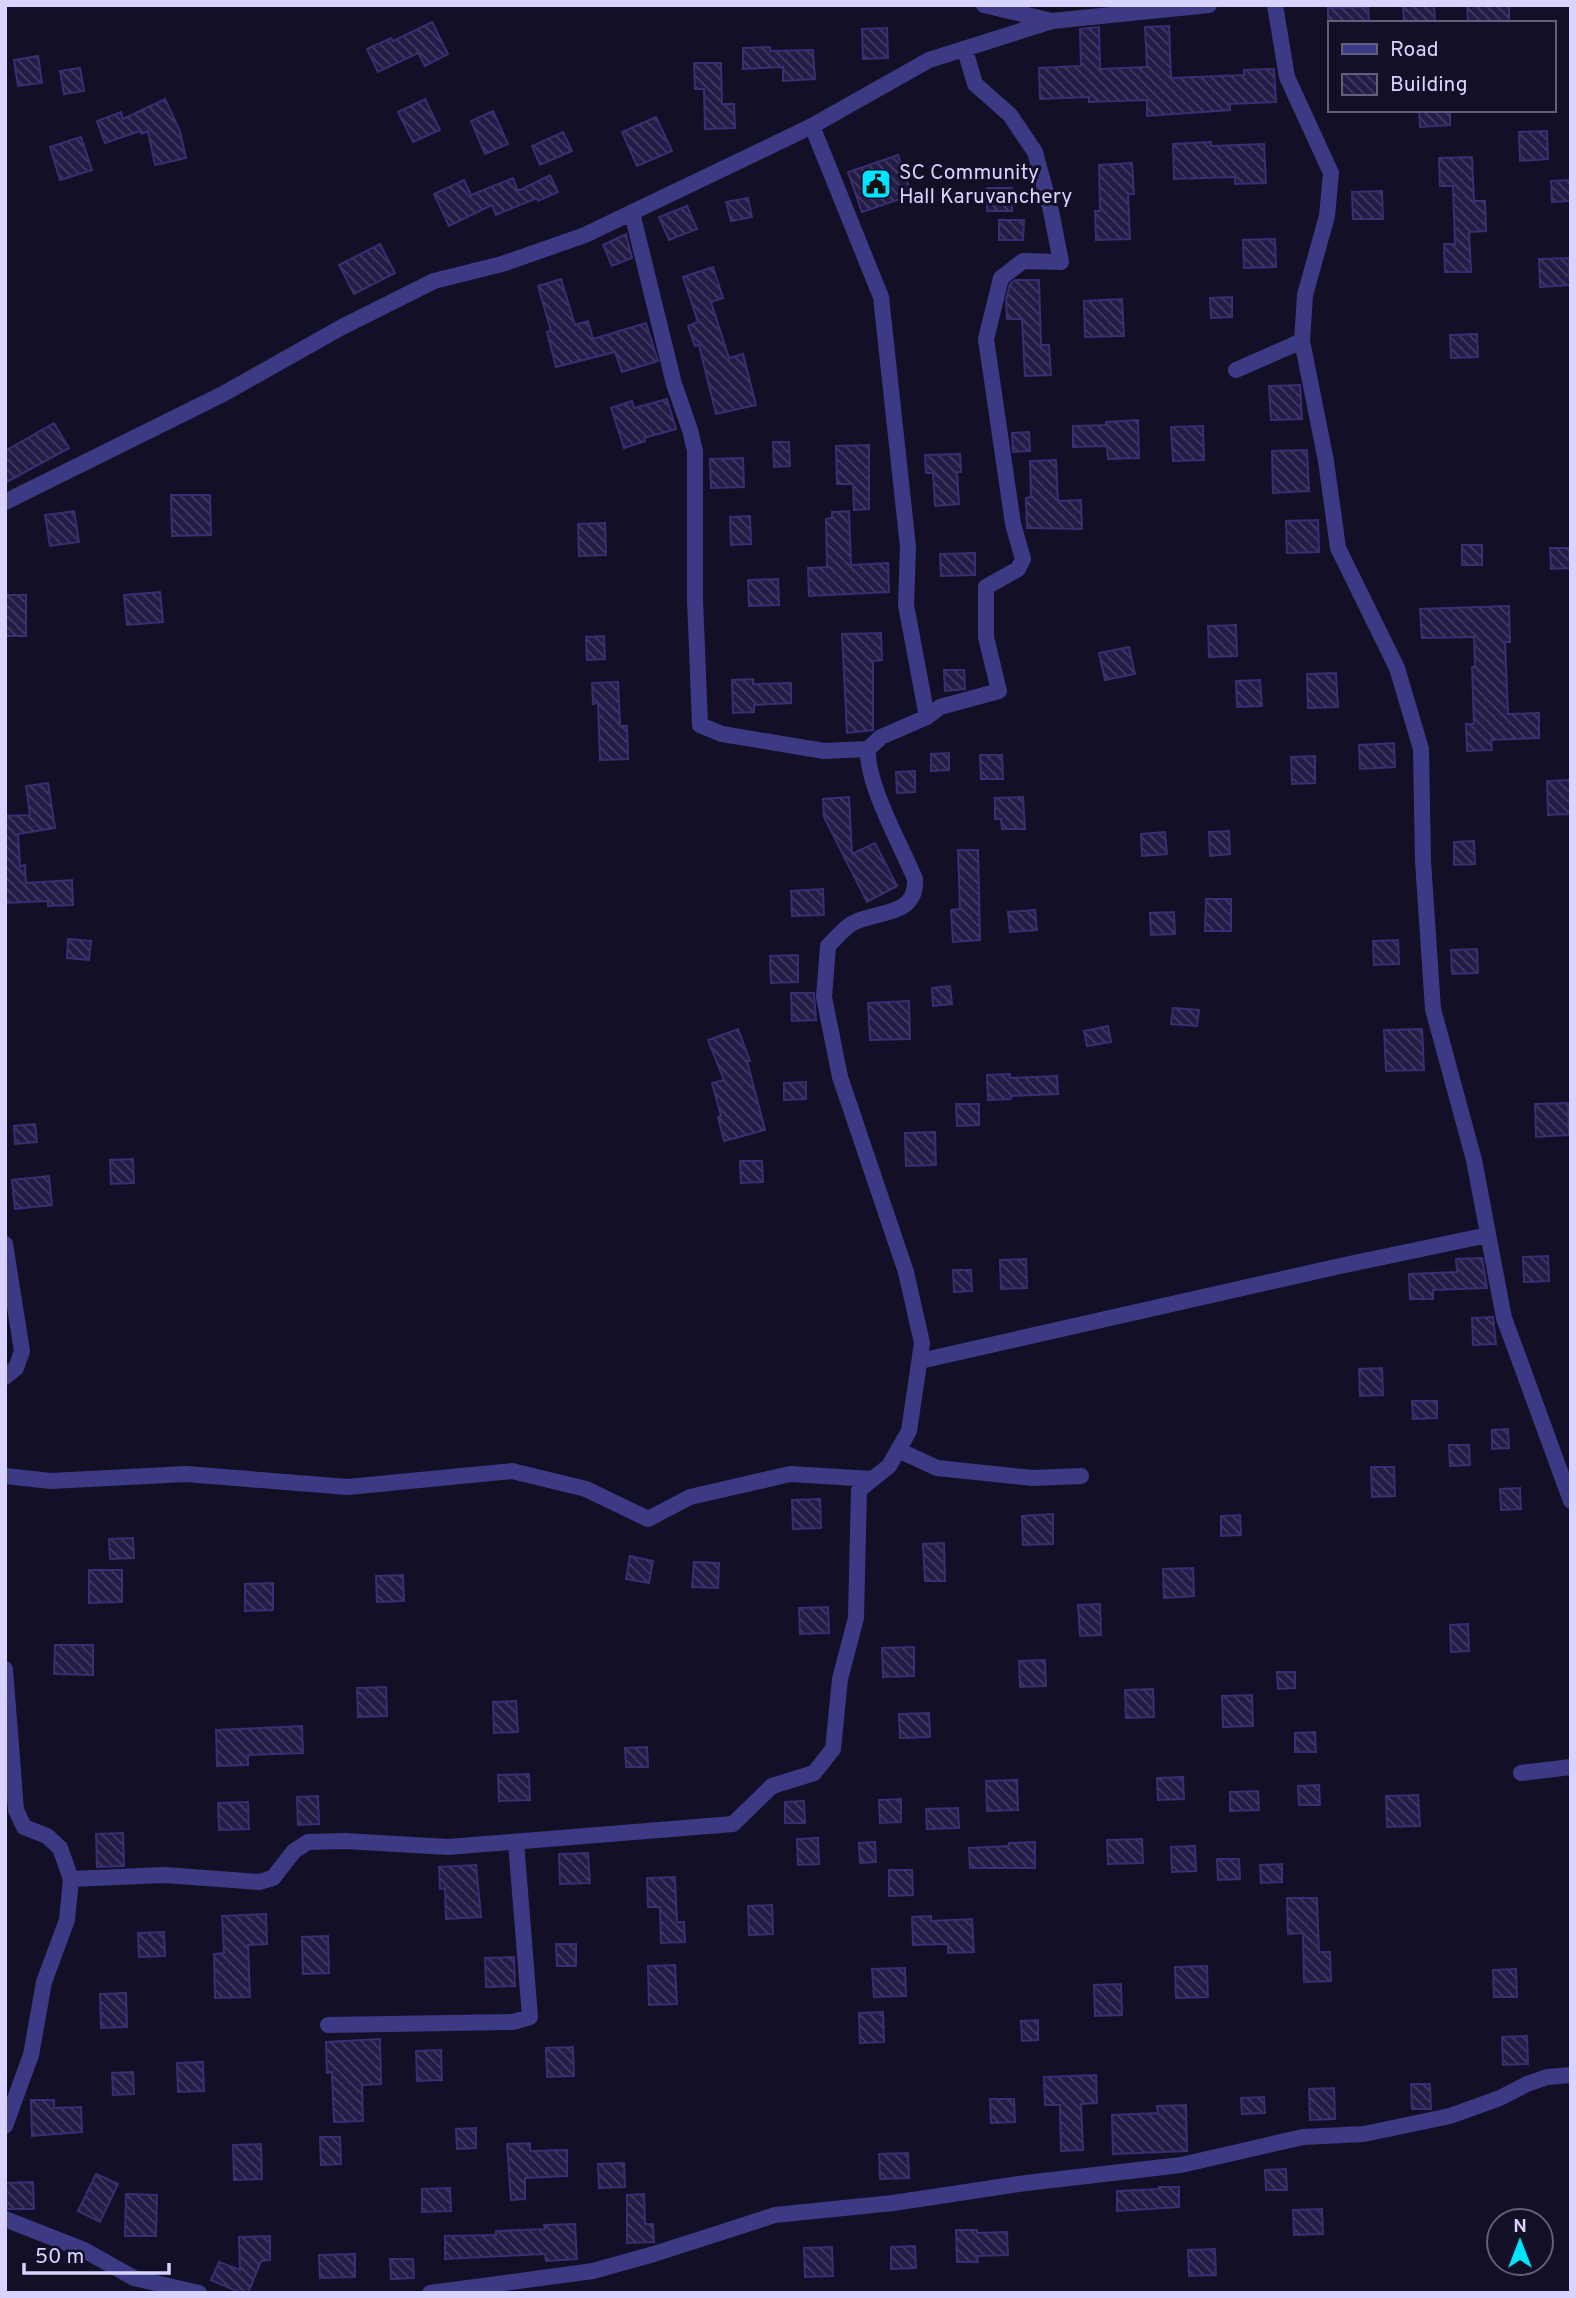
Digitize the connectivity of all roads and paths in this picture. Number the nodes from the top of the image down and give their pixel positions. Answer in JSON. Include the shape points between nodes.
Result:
{"nodes":[{"id":1,"x":984,"y":5,"type":"edge"},
{"id":2,"x":1209,"y":5,"type":"edge"},
{"id":3,"x":1275,"y":5,"type":"edge"},
{"id":4,"x":1058,"y":15,"type":"edge"},
{"id":5,"x":965,"y":50,"type":"junction"},
{"id":6,"x":812,"y":126,"type":"junction"},
{"id":7,"x":632,"y":213,"type":"junction"},
{"id":8,"x":1301,"y":341,"type":"junction"},
{"id":9,"x":1236,"y":370,"type":"dead end"},
{"id":10,"x":5,"y":502,"type":"edge"},
{"id":11,"x":927,"y":717,"type":"junction"},
{"id":12,"x":868,"y":749,"type":"junction"},
{"id":13,"x":1488,"y":1235,"type":"junction"},
{"id":14,"x":5,"y":1244,"type":"edge"},
{"id":15,"x":919,"y":1361,"type":"junction"},
{"id":16,"x":5,"y":1377,"type":"edge"},
{"id":17,"x":898,"y":1450,"type":"junction"},
{"id":18,"x":5,"y":1476,"type":"edge"},
{"id":19,"x":1081,"y":1476,"type":"dead end"},
{"id":20,"x":872,"y":1479,"type":"junction"},
{"id":21,"x":1571,"y":1501,"type":"edge"},
{"id":22,"x":5,"y":1669,"type":"edge"},
{"id":23,"x":1571,"y":1767,"type":"edge"},
{"id":24,"x":1521,"y":1773,"type":"dead end"},
{"id":25,"x":516,"y":1842,"type":"junction"},
{"id":26,"x":71,"y":1879,"type":"junction"},
{"id":27,"x":328,"y":2025,"type":"dead end"},
{"id":28,"x":1571,"y":2075,"type":"edge"},
{"id":29,"x":5,"y":2126,"type":"edge"},
{"id":30,"x":5,"y":2219,"type":"edge"},
{"id":31,"x":133,"y":2286,"type":"edge"},
{"id":32,"x":200,"y":2293,"type":"edge"},
{"id":33,"x":430,"y":2293,"type":"edge"}],
"edges":[{"from":1,"to":4,"type":"street"},
{"from":2,"to":4,"type":"street"},
{"from":3,"to":8,"type":"street","via":[[1287,78],[1331,173],[1326,216],[1305,295]]},
{"from":4,"to":5,"type":"street"},
{"from":5,"to":6,"type":"street","via":[[929,60]]},
{"from":5,"to":11,"type":"street","via":[[975,84],[1010,115],[1035,152],[1061,262],[1023,261],[1001,278],[986,339],[1013,524],[1023,559],[1018,569],[986,587],[986,636],[999,691],[940,707]]},
{"from":6,"to":7,"type":"street"},
{"from":6,"to":11,"type":"street","via":[[881,297],[908,547],[906,605]]},
{"from":7,"to":10,"type":"street","via":[[586,235],[434,282]]},
{"from":7,"to":12,"type":"street","via":[[695,452],[700,725],[722,734],[824,751]]},
{"from":8,"to":9,"type":"street"},
{"from":8,"to":13,"type":"street","via":[[1338,548],[1397,668],[1421,749],[1433,1009],[1474,1160]]},
{"from":11,"to":12,"type":"street","via":[[881,737]]},
{"from":12,"to":15,"type":"street","via":[[867,761],[883,809],[915,879],[916,892],[906,906],[852,924],[828,946],[824,997],[840,1077],[906,1272],[922,1343]]},
{"from":13,"to":15,"type":"street"},
{"from":13,"to":21,"type":"street","via":[[1504,1318]]},
{"from":14,"to":16,"type":"street","via":[[22,1351],[16,1368]]},
{"from":15,"to":17,"type":"street","via":[[909,1431]]},
{"from":17,"to":19,"type":"street","via":[[937,1468],[1033,1478]]},
{"from":17,"to":20,"type":"street"},
{"from":18,"to":20,"type":"street","via":[[51,1480],[186,1474],[348,1487],[512,1471],[586,1489],[648,1519],[690,1497],[790,1474]]},
{"from":20,"to":25,"type":"street","via":[[859,1490],[856,1618],[840,1679],[833,1749],[814,1773],[772,1786],[733,1824]]},
{"from":22,"to":26,"type":"street","via":[[16,1810],[24,1828],[47,1836],[60,1848]]},
{"from":23,"to":24,"type":"street"},
{"from":25,"to":26,"type":"street","via":[[448,1847],[308,1842],[294,1851],[273,1878],[259,1882],[165,1875]]},
{"from":25,"to":27,"type":"street","via":[[530,2017],[513,2022]]},
{"from":26,"to":29,"type":"street","via":[[67,1920],[44,1982],[31,2055]]},
{"from":28,"to":33,"type":"street","via":[[1547,2077],[1450,2116],[1364,2134],[1303,2137],[1181,2165],[775,2215],[593,2271]]},
{"from":30,"to":31,"type":"street","via":[[84,2250]]},
{"from":31,"to":32,"type":"street"}]}
